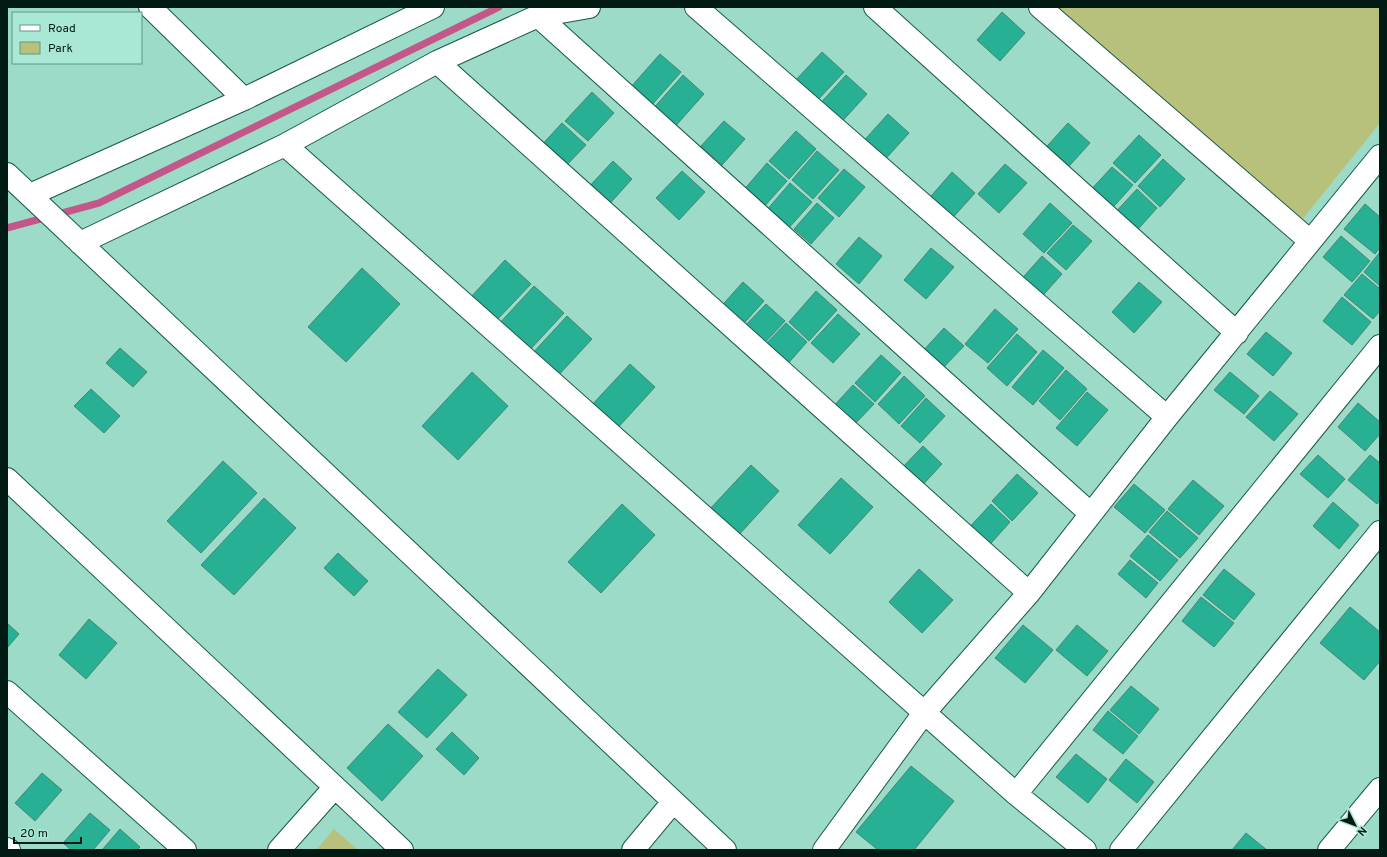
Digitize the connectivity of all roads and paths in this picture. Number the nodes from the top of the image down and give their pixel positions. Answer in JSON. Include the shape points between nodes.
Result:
{"nodes":[{"id":1,"x":150,"y":7,"type":"edge"},
{"id":2,"x":589,"y":7,"type":"edge"},
{"id":3,"x":696,"y":7,"type":"edge"},
{"id":4,"x":875,"y":7,"type":"edge"},
{"id":5,"x":1040,"y":7,"type":"edge"},
{"id":6,"x":422,"y":9,"type":"edge"},
{"id":7,"x":538,"y":16,"type":"junction"},
{"id":8,"x":437,"y":62,"type":"junction"},
{"id":9,"x":244,"y":99,"type":"junction"},
{"id":10,"x":285,"y":145,"type":"junction"},
{"id":11,"x":1380,"y":156,"type":"edge"},
{"id":12,"x":15,"y":185,"type":"edge"},
{"id":13,"x":1310,"y":241,"type":"junction"},
{"id":14,"x":80,"y":244,"type":"junction"},
{"id":15,"x":1237,"y":333,"type":"junction"},
{"id":16,"x":1380,"y":346,"type":"edge"},
{"id":17,"x":1168,"y":417,"type":"junction"},
{"id":18,"x":7,"y":479,"type":"edge"},
{"id":19,"x":1091,"y":514,"type":"junction"},
{"id":20,"x":1380,"y":532,"type":"edge"},
{"id":21,"x":1029,"y":593,"type":"junction"},
{"id":22,"x":7,"y":692,"type":"edge"},
{"id":23,"x":924,"y":713,"type":"junction"},
{"id":24,"x":334,"y":788,"type":"junction"},
{"id":25,"x":1380,"y":789,"type":"edge"},
{"id":26,"x":1016,"y":794,"type":"junction"},
{"id":27,"x":672,"y":802,"type":"junction"},
{"id":28,"x":185,"y":850,"type":"edge"},
{"id":29,"x":279,"y":850,"type":"edge"},
{"id":30,"x":402,"y":850,"type":"edge"},
{"id":31,"x":633,"y":850,"type":"edge"},
{"id":32,"x":725,"y":850,"type":"edge"},
{"id":33,"x":824,"y":850,"type":"edge"},
{"id":34,"x":1085,"y":850,"type":"edge"},
{"id":35,"x":1121,"y":850,"type":"edge"},
{"id":36,"x":1329,"y":850,"type":"edge"}],
"edges":[{"from":1,"to":9,"type":"street"},
{"from":2,"to":7,"type":"street"},
{"from":3,"to":17,"type":"street"},
{"from":4,"to":15,"type":"street"},
{"from":5,"to":13,"type":"street"},
{"from":6,"to":9,"type":"street"},
{"from":7,"to":8,"type":"street"},
{"from":7,"to":19,"type":"street"},
{"from":8,"to":10,"type":"street"},
{"from":8,"to":21,"type":"street"},
{"from":9,"to":12,"type":"street"},
{"from":10,"to":14,"type":"street"},
{"from":10,"to":23,"type":"street"},
{"from":11,"to":13,"type":"street"},
{"from":12,"to":14,"type":"street"},
{"from":13,"to":15,"type":"street"},
{"from":14,"to":27,"type":"street"},
{"from":15,"to":17,"type":"street"},
{"from":16,"to":26,"type":"street"},
{"from":17,"to":19,"type":"street"},
{"from":18,"to":24,"type":"street"},
{"from":19,"to":21,"type":"street"},
{"from":20,"to":35,"type":"street"},
{"from":21,"to":23,"type":"street"},
{"from":22,"to":28,"type":"street"},
{"from":23,"to":26,"type":"street"},
{"from":23,"to":33,"type":"street"},
{"from":24,"to":29,"type":"street"},
{"from":24,"to":30,"type":"street"},
{"from":25,"to":36,"type":"street"},
{"from":26,"to":34,"type":"street"},
{"from":27,"to":31,"type":"street"},
{"from":27,"to":32,"type":"street"}]}
